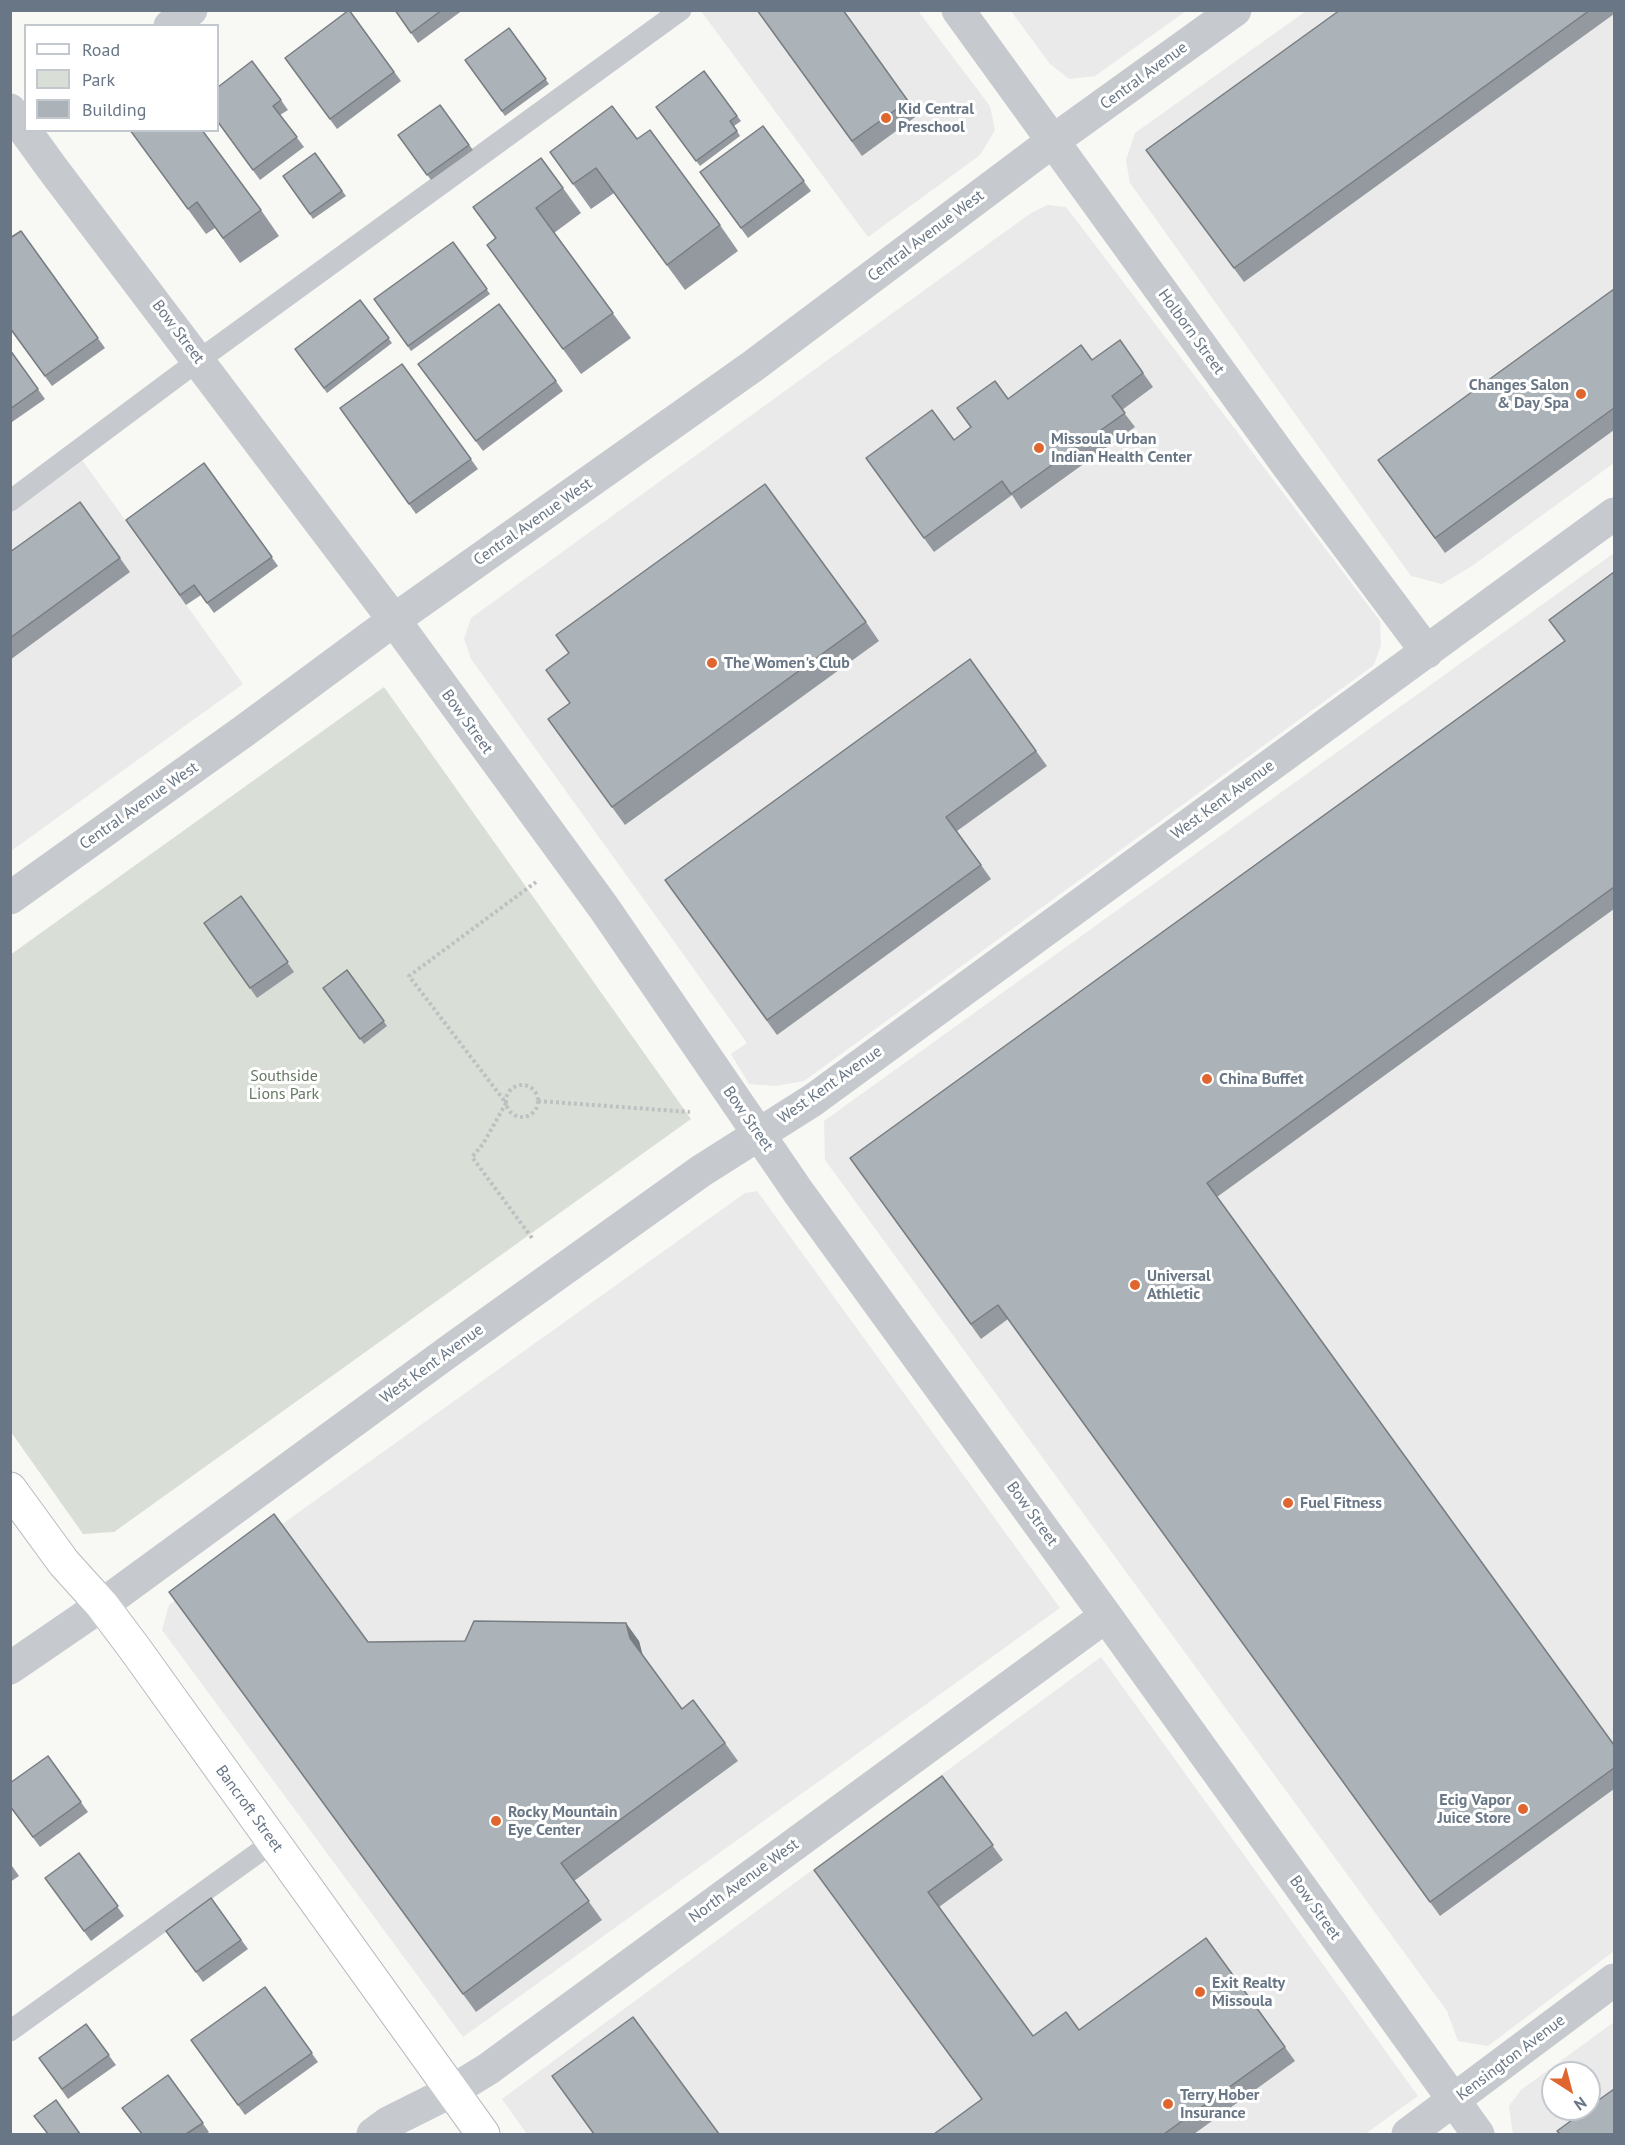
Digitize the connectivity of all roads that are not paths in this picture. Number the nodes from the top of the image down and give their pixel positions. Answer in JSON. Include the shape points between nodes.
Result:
{"nodes":[{"id":1,"x":191,"y":10,"type":"edge"},
{"id":2,"x":681,"y":10,"type":"edge"},
{"id":3,"x":958,"y":10,"type":"edge"},
{"id":4,"x":1235,"y":10,"type":"edge"},
{"id":5,"x":173,"y":24,"type":"edge"},
{"id":6,"x":10,"y":110,"type":"edge"},
{"id":7,"x":24,"y":128,"type":"edge"},
{"id":8,"x":24,"y":132,"type":"edge"},
{"id":9,"x":27,"y":132,"type":"edge"},
{"id":10,"x":10,"y":141,"type":"edge"},
{"id":11,"x":1053,"y":141,"type":"junction"},
{"id":12,"x":199,"y":360,"type":"junction"},
{"id":13,"x":10,"y":501,"type":"edge"},
{"id":14,"x":1614,"y":514,"type":"edge"},
{"id":15,"x":394,"y":620,"type":"junction"},
{"id":16,"x":1427,"y":652,"type":"junction"},
{"id":17,"x":10,"y":898,"type":"edge"},
{"id":18,"x":758,"y":1135,"type":"junction"},
{"id":19,"x":10,"y":1488,"type":"edge"},
{"id":20,"x":102,"y":1605,"type":"junction"},
{"id":21,"x":1106,"y":1616,"type":"junction"},
{"id":22,"x":10,"y":1668,"type":"edge"},
{"id":23,"x":273,"y":1842,"type":"junction"},
{"id":24,"x":1614,"y":1980,"type":"edge"},
{"id":25,"x":10,"y":2031,"type":"edge"},
{"id":26,"x":452,"y":2091,"type":"junction"},
{"id":27,"x":1454,"y":2101,"type":"junction"},
{"id":28,"x":373,"y":2134,"type":"edge"},
{"id":29,"x":483,"y":2134,"type":"edge"},
{"id":30,"x":1408,"y":2134,"type":"edge"},
{"id":31,"x":1478,"y":2134,"type":"edge"}],
"edges":[{"from":1,"to":5,"type":"street"},
{"from":2,"to":12,"type":"lane"},
{"from":3,"to":11,"type":"street","name":"Holborn Street"},
{"from":4,"to":11,"type":"street","name":"Central Avenue"},
{"from":6,"to":7,"type":"street","name":"Bow Street"},
{"from":8,"to":10,"type":"street"},
{"from":9,"to":12,"type":"street","name":"Bow Street"},
{"from":11,"to":15,"type":"street","name":"Central Avenue West","via":[[753,366]]},
{"from":11,"to":16,"type":"street","name":"Holborn Street"},
{"from":12,"to":13,"type":"lane"},
{"from":12,"to":15,"type":"street","name":"Bow Street"},
{"from":14,"to":16,"type":"street","name":"West Kent Avenue"},
{"from":15,"to":17,"type":"street","name":"Central Avenue West"},
{"from":15,"to":18,"type":"street","name":"Bow Street","via":[[604,908]]},
{"from":16,"to":18,"type":"street","name":"West Kent Avenue","via":[[813,1100]]},
{"from":18,"to":20,"type":"street","name":"West Kent Avenue","via":[[700,1171]]},
{"from":18,"to":21,"type":"street","name":"Bow Street"},
{"from":19,"to":20,"type":"street","name":"Bancroft Street","via":[[64,1563]]},
{"from":20,"to":22,"type":"street","name":"West Kent Avenue"},
{"from":20,"to":23,"type":"street","name":"Bancroft Street"},
{"from":21,"to":26,"type":"street","name":"North Avenue West","via":[[488,2069]]},
{"from":21,"to":27,"type":"street","name":"Bow Street"},
{"from":23,"to":25,"type":"lane"},
{"from":23,"to":26,"type":"street","name":"Bancroft Street"},
{"from":24,"to":27,"type":"street","name":"Kensington Avenue"},
{"from":26,"to":28,"type":"street","name":"North Avenue West"},
{"from":26,"to":29,"type":"street","name":"Bancroft Street"},
{"from":27,"to":30,"type":"street","name":"Kensington Avenue"},
{"from":27,"to":31,"type":"street","name":"Bow Street"}]}
